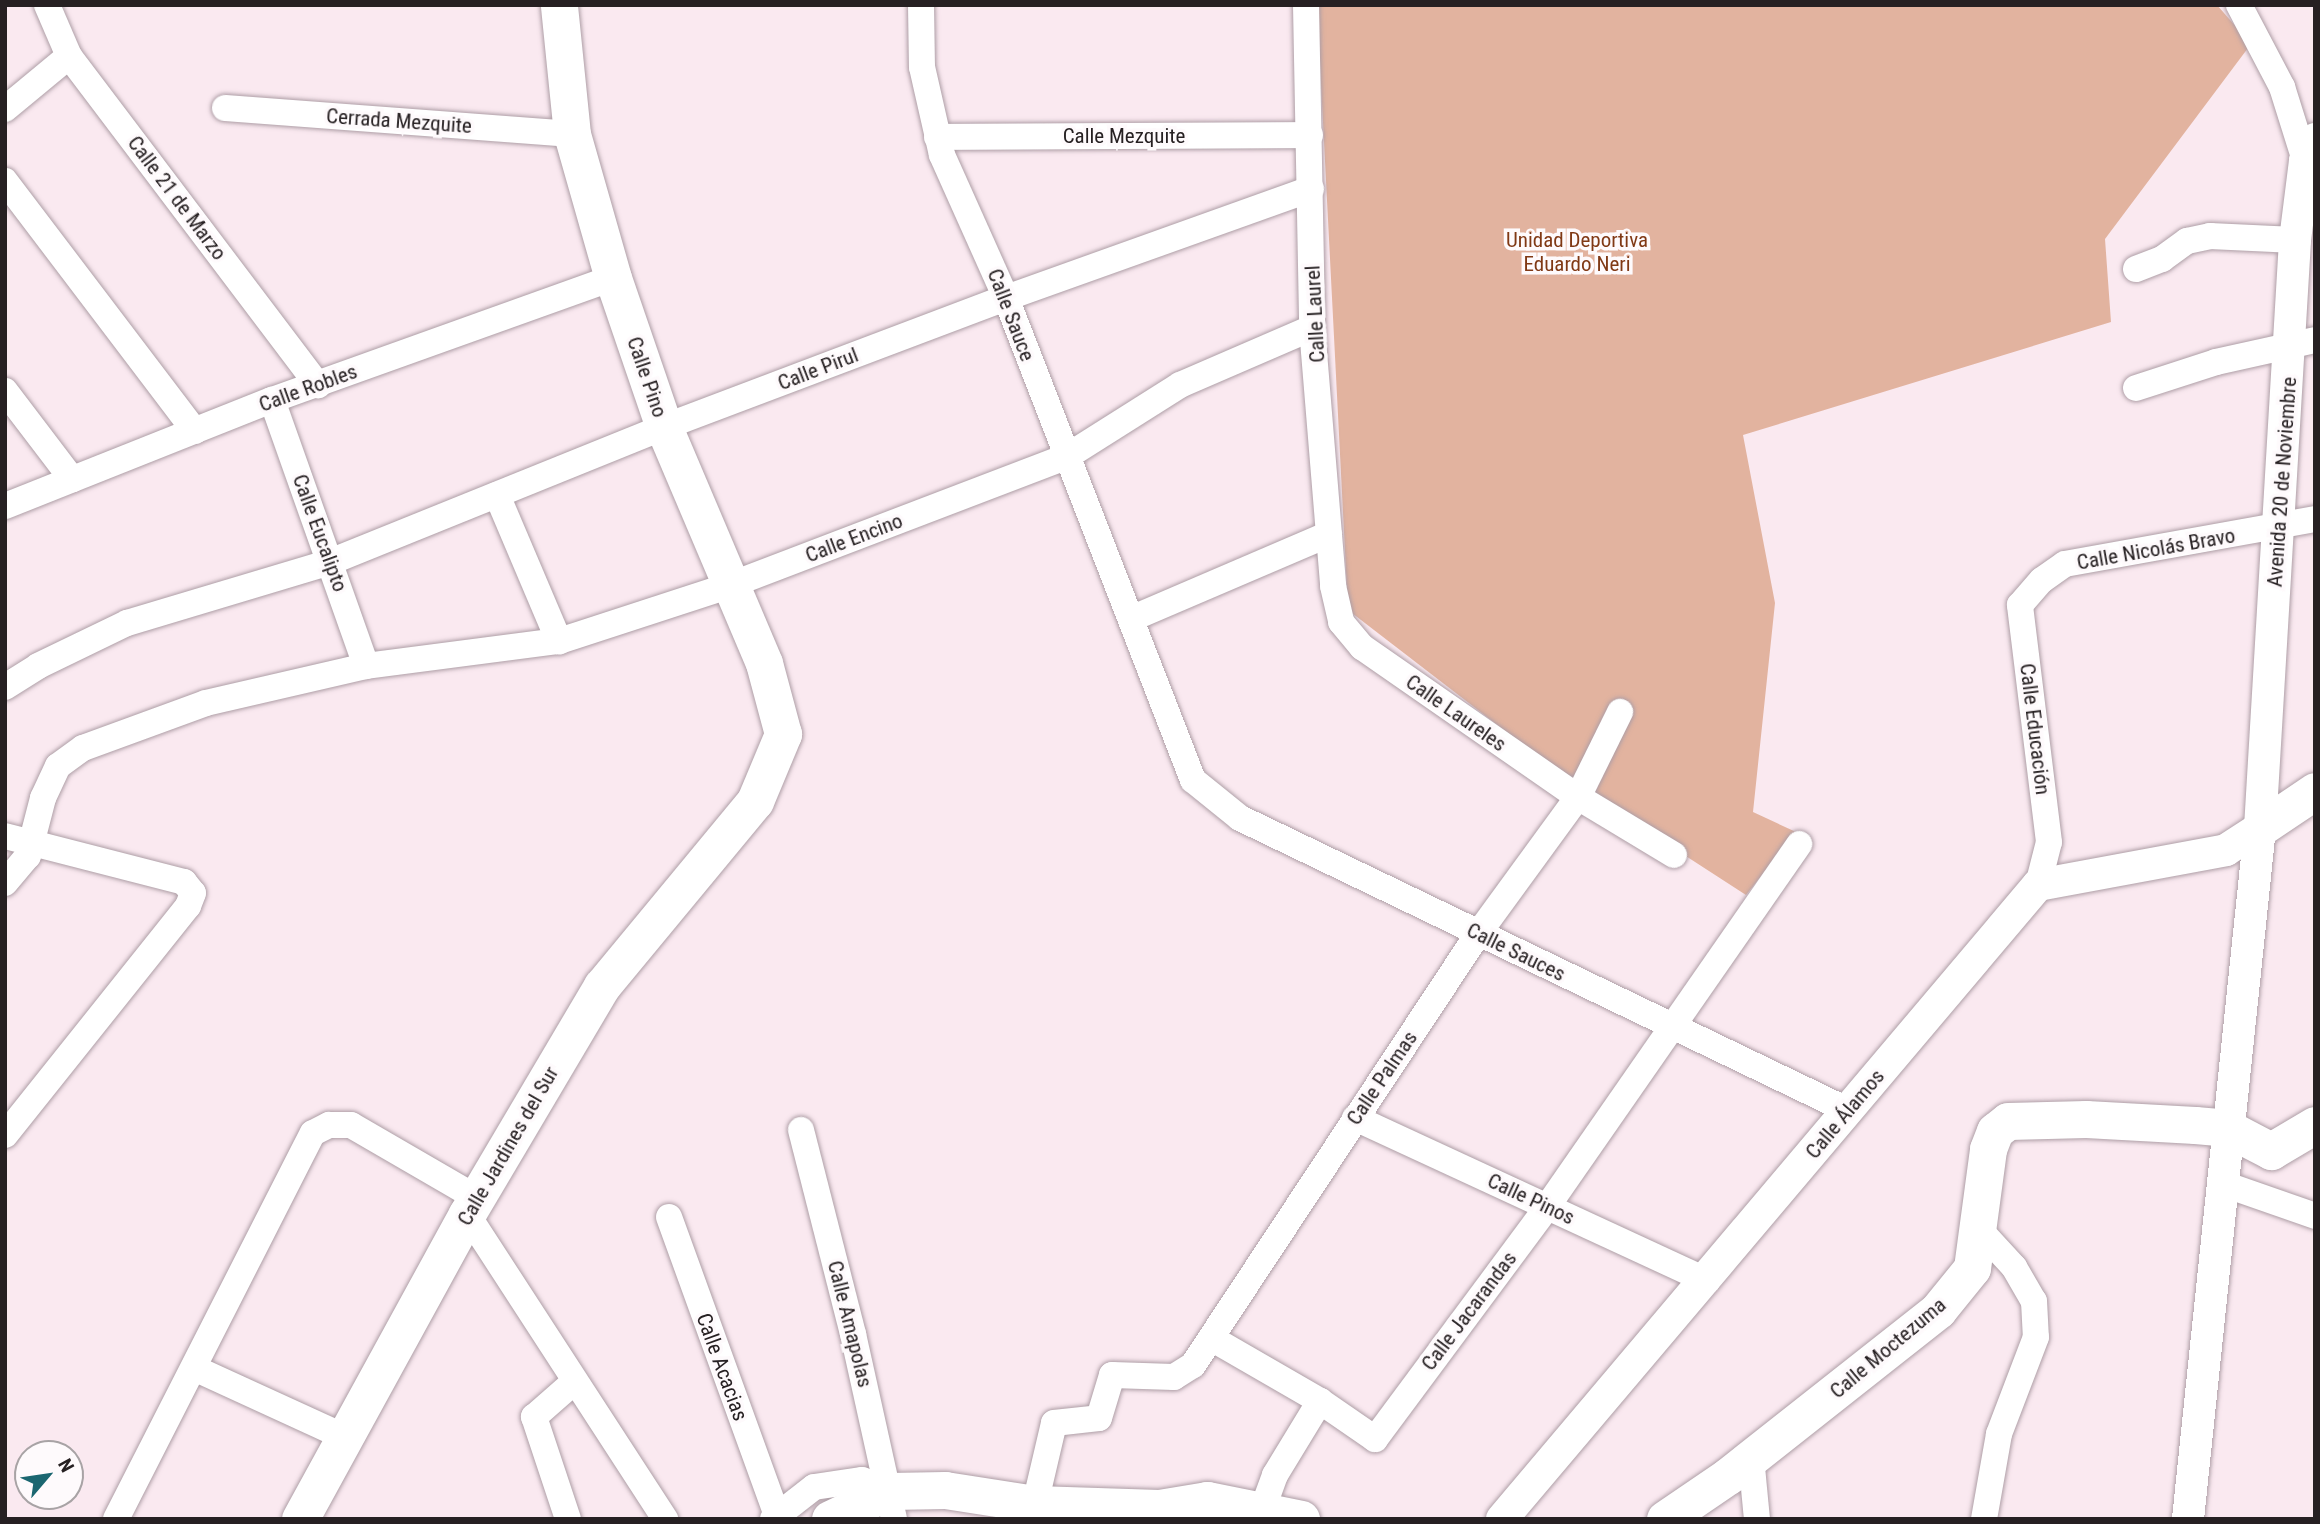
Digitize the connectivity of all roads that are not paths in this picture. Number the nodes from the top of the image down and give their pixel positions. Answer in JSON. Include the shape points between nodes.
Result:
{"nodes":[{"id":1,"x":47,"y":5,"type":"edge"},
{"id":2,"x":559,"y":5,"type":"edge"},
{"id":3,"x":921,"y":5,"type":"edge"},
{"id":4,"x":1306,"y":5,"type":"edge"},
{"id":5,"x":2239,"y":5,"type":"edge"},
{"id":6,"x":69,"y":56,"type":"junction"},
{"id":7,"x":225,"y":108,"type":"dead end"},
{"id":8,"x":5,"y":109,"type":"edge"},
{"id":9,"x":572,"y":134,"type":"junction"},
{"id":10,"x":1310,"y":135,"type":"junction"},
{"id":11,"x":937,"y":137,"type":"junction"},
{"id":12,"x":2312,"y":162,"type":"edge"},
{"id":13,"x":5,"y":181,"type":"edge"},
{"id":14,"x":1311,"y":189,"type":"junction"},
{"id":15,"x":2295,"y":240,"type":"junction"},
{"id":16,"x":2136,"y":269,"type":"dead end"},
{"id":17,"x":612,"y":278,"type":"junction"},
{"id":18,"x":1006,"y":298,"type":"junction"},
{"id":19,"x":1312,"y":328,"type":"junction"},
{"id":20,"x":2303,"y":344,"type":"edge"},
{"id":21,"x":318,"y":385,"type":"junction"},
{"id":22,"x":2136,"y":388,"type":"dead end"},
{"id":23,"x":5,"y":391,"type":"edge"},
{"id":24,"x":272,"y":400,"type":"junction"},
{"id":25,"x":664,"y":427,"type":"junction"},
{"id":26,"x":195,"y":430,"type":"junction"},
{"id":27,"x":1066,"y":457,"type":"junction"},
{"id":28,"x":72,"y":479,"type":"junction"},
{"id":29,"x":497,"y":495,"type":"junction"},
{"id":30,"x":5,"y":506,"type":"edge"},
{"id":31,"x":2315,"y":519,"type":"edge"},
{"id":32,"x":2278,"y":528,"type":"junction"},
{"id":33,"x":1329,"y":534,"type":"junction"},
{"id":34,"x":330,"y":562,"type":"junction"},
{"id":35,"x":2042,"y":580,"type":"joint"},
{"id":36,"x":728,"y":586,"type":"junction"},
{"id":37,"x":1133,"y":618,"type":"junction"},
{"id":38,"x":1341,"y":622,"type":"joint"},
{"id":39,"x":559,"y":641,"type":"junction"},
{"id":40,"x":366,"y":666,"type":"junction"},
{"id":41,"x":5,"y":687,"type":"edge"},
{"id":42,"x":1620,"y":712,"type":"dead end"},
{"id":43,"x":783,"y":734,"type":"joint"},
{"id":44,"x":1193,"y":780,"type":"joint"},
{"id":45,"x":2315,"y":791,"type":"edge"},
{"id":46,"x":1578,"y":797,"type":"junction"},
{"id":47,"x":2260,"y":828,"type":"junction"},
{"id":48,"x":5,"y":836,"type":"edge"},
{"id":49,"x":1799,"y":844,"type":"dead end"},
{"id":50,"x":30,"y":849,"type":"junction"},
{"id":51,"x":1674,"y":855,"type":"dead end"},
{"id":52,"x":5,"y":883,"type":"edge"},
{"id":53,"x":2038,"y":885,"type":"junction"},
{"id":54,"x":1478,"y":934,"type":"junction"},
{"id":55,"x":1670,"y":1026,"type":"junction"},
{"id":56,"x":1847,"y":1110,"type":"junction"},
{"id":57,"x":1355,"y":1118,"type":"junction"},
{"id":58,"x":2315,"y":1125,"type":"edge"},
{"id":59,"x":2227,"y":1128,"type":"junction"},
{"id":60,"x":801,"y":1130,"type":"dead end"},
{"id":61,"x":5,"y":1135,"type":"edge"},
{"id":62,"x":2221,"y":1183,"type":"junction"},
{"id":63,"x":472,"y":1206,"type":"junction"},
{"id":64,"x":1547,"y":1206,"type":"junction"},
{"id":65,"x":2315,"y":1216,"type":"edge"},
{"id":66,"x":669,"y":1217,"type":"dead end"},
{"id":67,"x":1979,"y":1229,"type":"junction"},
{"id":68,"x":1707,"y":1280,"type":"junction"},
{"id":69,"x":1211,"y":1338,"type":"junction"},
{"id":70,"x":194,"y":1368,"type":"junction"},
{"id":71,"x":574,"y":1382,"type":"junction"},
{"id":72,"x":1320,"y":1401,"type":"junction"},
{"id":73,"x":345,"y":1437,"type":"junction"},
{"id":74,"x":1751,"y":1457,"type":"junction"},
{"id":75,"x":1035,"y":1504,"type":"junction"},
{"id":76,"x":891,"y":1505,"type":"edge"},
{"id":77,"x":1263,"y":1508,"type":"junction"},
{"id":78,"x":1204,"y":1510,"type":"edge"},
{"id":79,"x":775,"y":1517,"type":"edge"},
{"id":80,"x":116,"y":1519,"type":"edge"},
{"id":81,"x":300,"y":1519,"type":"edge"},
{"id":82,"x":568,"y":1519,"type":"edge"},
{"id":83,"x":665,"y":1519,"type":"edge"},
{"id":84,"x":830,"y":1519,"type":"edge"},
{"id":85,"x":1301,"y":1519,"type":"edge"},
{"id":86,"x":1502,"y":1519,"type":"edge"},
{"id":87,"x":1665,"y":1519,"type":"edge"},
{"id":88,"x":1757,"y":1519,"type":"edge"},
{"id":89,"x":1984,"y":1519,"type":"edge"},
{"id":90,"x":2188,"y":1519,"type":"edge"}],
"edges":[{"from":1,"to":6,"type":"street","name":"Calle 21 de Marzo"},
{"from":2,"to":9,"type":"main road","name":"Calle Pino"},
{"from":3,"to":11,"type":"street","name":"Calle Sauce","via":[[922,67]]},
{"from":4,"to":10,"type":"street","name":"Calle Laurel"},
{"from":5,"to":12,"type":"street","via":[[2282,87]]},
{"from":6,"to":8,"type":"street"},
{"from":6,"to":21,"type":"street","name":"Calle 21 de Marzo"},
{"from":7,"to":9,"type":"street","name":"Cerrada Mezquite"},
{"from":9,"to":17,"type":"main road","name":"Calle Pino"},
{"from":10,"to":11,"type":"street","name":"Calle Mezquite"},
{"from":10,"to":14,"type":"street","name":"Calle Laurel"},
{"from":11,"to":18,"type":"street","name":"Calle Sauce"},
{"from":12,"to":15,"type":"street","name":"Avenida 20 de Noviembre"},
{"from":13,"to":26,"type":"street"},
{"from":14,"to":18,"type":"street","name":"Calle Pirul"},
{"from":14,"to":19,"type":"street","name":"Calle Laurel"},
{"from":15,"to":16,"type":"street","via":[[2210,236],[2188,241],[2162,259]]},
{"from":15,"to":20,"type":"street","name":"Avenida 20 de Noviembre"},
{"from":17,"to":21,"type":"street","name":"Calle Robles"},
{"from":17,"to":25,"type":"main road","name":"Calle Pino"},
{"from":18,"to":25,"type":"street","name":"Calle Pirul"},
{"from":18,"to":27,"type":"street","name":"Calle Sauce"},
{"from":19,"to":27,"type":"street","name":"Calle Encino","via":[[1180,385]]},
{"from":19,"to":33,"type":"street","name":"Calle Laurel"},
{"from":20,"to":22,"type":"street","via":[[2216,362]]},
{"from":20,"to":32,"type":"street","name":"Avenida 20 de Noviembre"},
{"from":21,"to":24,"type":"street","name":"Calle Robles"},
{"from":23,"to":28,"type":"street"},
{"from":24,"to":26,"type":"street","name":"Calle Robles"},
{"from":24,"to":34,"type":"street","name":"Calle Eucalipto"},
{"from":25,"to":29,"type":"street","name":"Calle Pirul"},
{"from":25,"to":36,"type":"main road","name":"Calle Pino"},
{"from":26,"to":28,"type":"street","name":"Calle Robles"},
{"from":27,"to":36,"type":"street","name":"Calle Encino"},
{"from":27,"to":37,"type":"street","name":"Calle Sauce"},
{"from":28,"to":30,"type":"street","name":"Calle Robles"},
{"from":29,"to":34,"type":"street","name":"Calle Pirul"},
{"from":29,"to":39,"type":"street"},
{"from":31,"to":32,"type":"street","name":"Calle Nicolás Bravo"},
{"from":32,"to":35,"type":"street","name":"Calle Nicolás Bravo","via":[[2065,565]]},
{"from":32,"to":47,"type":"street","name":"Avenida 20 de Noviembre"},
{"from":33,"to":37,"type":"street"},
{"from":33,"to":38,"type":"street","name":"Calle Laurel"},
{"from":34,"to":40,"type":"street","name":"Calle Eucalipto"},
{"from":34,"to":41,"type":"street","name":"Calle Pirul","via":[[127,623]]},
{"from":35,"to":53,"type":"street","name":"Calle Educación","via":[[2020,606],[2049,842]]},
{"from":36,"to":39,"type":"street","name":"Calle Encino"},
{"from":36,"to":43,"type":"main road","name":"Calle Pino","via":[[764,663]]},
{"from":37,"to":44,"type":"street","name":"Calle Sauce","via":[[1174,740]]},
{"from":38,"to":46,"type":"street","name":"Calle Laureles","via":[[1362,647]]},
{"from":39,"to":40,"type":"street","name":"Calle Encino"},
{"from":40,"to":50,"type":"street","name":"Calle Encino","via":[[206,703],[83,748],[58,766],[43,798]]},
{"from":42,"to":46,"type":"street","name":"Calle Palmas"},
{"from":43,"to":63,"type":"main road","name":"Calle Jardines del Sur","via":[[755,801],[602,986]]},
{"from":44,"to":54,"type":"street","name":"Calle Sauces","via":[[1240,818]]},
{"from":45,"to":47,"type":"main road"},
{"from":46,"to":51,"type":"street","name":"Calle Laureles"},
{"from":46,"to":54,"type":"street","name":"Calle Palmas"},
{"from":47,"to":53,"type":"street","via":[[2226,850]]},
{"from":47,"to":59,"type":"street","name":"Avenida 20 de Noviembre"},
{"from":48,"to":50,"type":"street"},
{"from":49,"to":55,"type":"street","name":"Calle Jacarandas"},
{"from":50,"to":52,"type":"street"},
{"from":50,"to":61,"type":"street","via":[[184,882],[192,893],[180,916]]},
{"from":53,"to":56,"type":"street","name":"Calle Álamos"},
{"from":54,"to":55,"type":"street","name":"Calle Sauces"},
{"from":54,"to":57,"type":"street","name":"Calle Palmas"},
{"from":55,"to":56,"type":"street","name":"Calle Sauces"},
{"from":55,"to":64,"type":"street","name":"Calle Jacarandas"},
{"from":56,"to":68,"type":"street","name":"Calle Álamos"},
{"from":57,"to":64,"type":"street","name":"Calle Pinos"},
{"from":57,"to":69,"type":"street","name":"Calle Palmas"},
{"from":58,"to":59,"type":"main road","via":[[2271,1151]]},
{"from":59,"to":62,"type":"street","name":"Avenida 20 de Noviembre"},
{"from":59,"to":67,"type":"main road","name":"Calle Moctezuma","via":[[2086,1119],[2008,1122],[1995,1131],[1988,1149]]},
{"from":60,"to":76,"type":"street","name":"Calle Amapolas"},
{"from":62,"to":65,"type":"street"},
{"from":62,"to":90,"type":"street","name":"Avenida 20 de Noviembre"},
{"from":63,"to":70,"type":"street","via":[[351,1125],[329,1125],[313,1133]]},
{"from":63,"to":71,"type":"street"},
{"from":63,"to":73,"type":"main road","name":"Calle Jardines del Sur"},
{"from":64,"to":68,"type":"street","name":"Calle Pinos"},
{"from":64,"to":72,"type":"street","name":"Calle Jacarandas","via":[[1375,1439]]},
{"from":66,"to":79,"type":"street","name":"Calle Acacias"},
{"from":67,"to":74,"type":"main road","name":"Calle Moctezuma","via":[[1972,1268],[1938,1310]]},
{"from":67,"to":89,"type":"street","via":[[2014,1267],[2034,1301],[2036,1337],[1998,1434]]},
{"from":68,"to":86,"type":"street","name":"Calle Álamos"},
{"from":69,"to":72,"type":"street"},
{"from":69,"to":75,"type":"street","name":"Calle Palmas","via":[[1193,1364],[1174,1377],[1112,1375],[1099,1418],[1054,1423]]},
{"from":70,"to":73,"type":"street"},
{"from":70,"to":80,"type":"street"},
{"from":71,"to":82,"type":"street","via":[[534,1417]]},
{"from":71,"to":83,"type":"street"},
{"from":72,"to":77,"type":"street","via":[[1275,1475]]},
{"from":73,"to":81,"type":"main road","name":"Calle Jardines del Sur"},
{"from":74,"to":87,"type":"main road","name":"Calle Moctezuma"},
{"from":74,"to":88,"type":"street"},
{"from":75,"to":76,"type":"main road","via":[[945,1490]]},
{"from":75,"to":78,"type":"main road"},
{"from":76,"to":79,"type":"street","via":[[862,1480],[814,1487]]},
{"from":76,"to":84,"type":"main road"},
{"from":77,"to":78,"type":"main road"},
{"from":77,"to":85,"type":"main road"}]}
